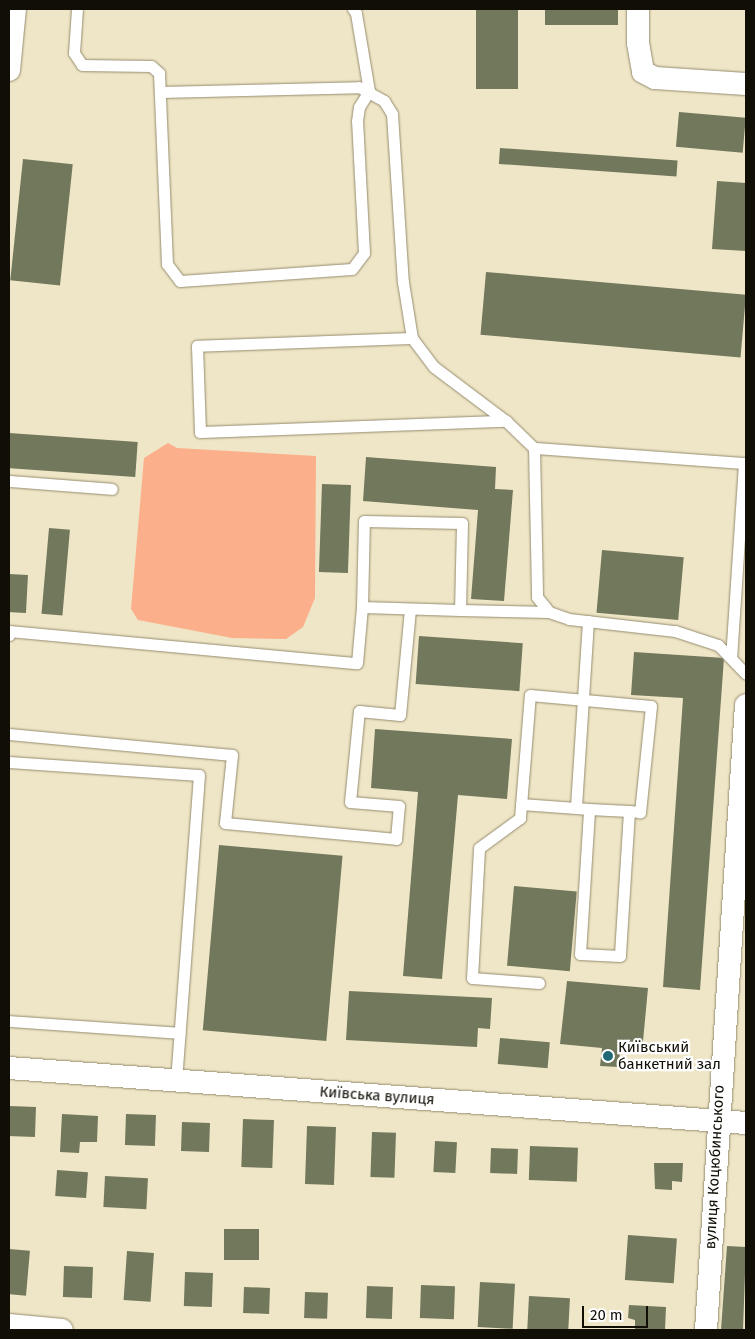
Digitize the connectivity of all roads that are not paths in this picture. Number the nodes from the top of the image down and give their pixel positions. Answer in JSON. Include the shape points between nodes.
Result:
{"nodes":[{"id":1,"x":15,"y":9,"type":"edge"},
{"id":2,"x":77,"y":9,"type":"edge"},
{"id":3,"x":353,"y":9,"type":"edge"},
{"id":4,"x":638,"y":9,"type":"edge"},
{"id":5,"x":9,"y":70,"type":"edge"},
{"id":6,"x":746,"y":84,"type":"edge"},
{"id":7,"x":369,"y":90,"type":"junction"},
{"id":8,"x":161,"y":92,"type":"junction"},
{"id":9,"x":412,"y":338,"type":"junction"},
{"id":10,"x":506,"y":421,"type":"junction"},
{"id":11,"x":534,"y":448,"type":"junction"},
{"id":12,"x":9,"y":481,"type":"edge"},
{"id":13,"x":112,"y":489,"type":"dead end"},
{"id":14,"x":362,"y":607,"type":"junction"},
{"id":15,"x":410,"y":609,"type":"junction"},
{"id":16,"x":460,"y":610,"type":"junction"},
{"id":17,"x":549,"y":612,"type":"junction"},
{"id":18,"x":588,"y":621,"type":"junction"},
{"id":19,"x":9,"y":635,"type":"edge"},
{"id":20,"x":730,"y":657,"type":"junction"},
{"id":21,"x":746,"y":674,"type":"edge"},
{"id":22,"x":583,"y":699,"type":"junction"},
{"id":23,"x":746,"y":705,"type":"edge"},
{"id":24,"x":9,"y":734,"type":"edge"},
{"id":25,"x":9,"y":762,"type":"edge"},
{"id":26,"x":521,"y":804,"type":"junction"},
{"id":27,"x":576,"y":808,"type":"junction"},
{"id":28,"x":588,"y":809,"type":"junction"},
{"id":29,"x":629,"y":811,"type":"junction"},
{"id":30,"x":539,"y":983,"type":"dead end"},
{"id":31,"x":9,"y":1021,"type":"edge"},
{"id":32,"x":180,"y":1033,"type":"junction"},
{"id":33,"x":9,"y":1068,"type":"edge"},
{"id":34,"x":176,"y":1081,"type":"junction"},
{"id":35,"x":717,"y":1121,"type":"junction"},
{"id":36,"x":746,"y":1123,"type":"edge"},
{"id":37,"x":9,"y":1326,"type":"edge"},
{"id":38,"x":62,"y":1330,"type":"edge"},
{"id":39,"x":706,"y":1330,"type":"edge"}],
"edges":[{"from":1,"to":5,"type":"street"},
{"from":2,"to":8,"type":"lane","via":[[74,53],[82,65],[151,66],[159,73]]},
{"from":3,"to":7,"type":"lane"},
{"from":4,"to":6,"type":"street","via":[[638,43],[643,72],[655,78]]},
{"from":7,"to":8,"type":"lane","via":[[359,87]]},
{"from":7,"to":8,"type":"lane","via":[[359,107],[357,121],[364,253],[352,269],[180,282],[167,264]]},
{"from":7,"to":9,"type":"lane","via":[[384,101],[392,114],[403,282]]},
{"from":9,"to":10,"type":"lane","via":[[434,367]]},
{"from":9,"to":10,"type":"lane","via":[[197,346],[200,432]]},
{"from":10,"to":11,"type":"lane"},
{"from":11,"to":17,"type":"lane","via":[[537,597]]},
{"from":11,"to":20,"type":"lane","via":[[744,463]]},
{"from":12,"to":13,"type":"lane"},
{"from":14,"to":15,"type":"lane"},
{"from":14,"to":16,"type":"lane","via":[[364,521],[443,523],[462,524]]},
{"from":14,"to":19,"type":"lane","via":[[357,663],[9,631]]},
{"from":15,"to":16,"type":"lane"},
{"from":15,"to":24,"type":"lane","via":[[400,714],[359,711],[350,802],[400,806],[396,839],[225,823],[232,755]]},
{"from":16,"to":17,"type":"lane"},
{"from":17,"to":18,"type":"lane"},
{"from":18,"to":20,"type":"lane","via":[[675,631],[718,644]]},
{"from":18,"to":22,"type":"lane"},
{"from":20,"to":21,"type":"lane"},
{"from":22,"to":26,"type":"lane","via":[[530,695]]},
{"from":22,"to":27,"type":"lane"},
{"from":22,"to":29,"type":"lane","via":[[651,706],[640,812]]},
{"from":23,"to":35,"type":"street","name":"вулиця Коцюбинського"},
{"from":25,"to":32,"type":"lane","via":[[199,775]]},
{"from":26,"to":27,"type":"lane"},
{"from":26,"to":30,"type":"lane","via":[[520,818],[479,848],[472,978]]},
{"from":27,"to":28,"type":"lane"},
{"from":28,"to":29,"type":"lane"},
{"from":28,"to":29,"type":"lane","via":[[580,954],[620,956]]},
{"from":31,"to":32,"type":"lane"},
{"from":32,"to":34,"type":"lane"},
{"from":33,"to":34,"type":"street","name":"Київська вулиця"},
{"from":34,"to":35,"type":"street","name":"Київська вулиця"},
{"from":35,"to":36,"type":"street","name":"Київська вулиця"},
{"from":35,"to":39,"type":"street","name":"вулиця Коцюбинського"},
{"from":37,"to":38,"type":"street"}]}
